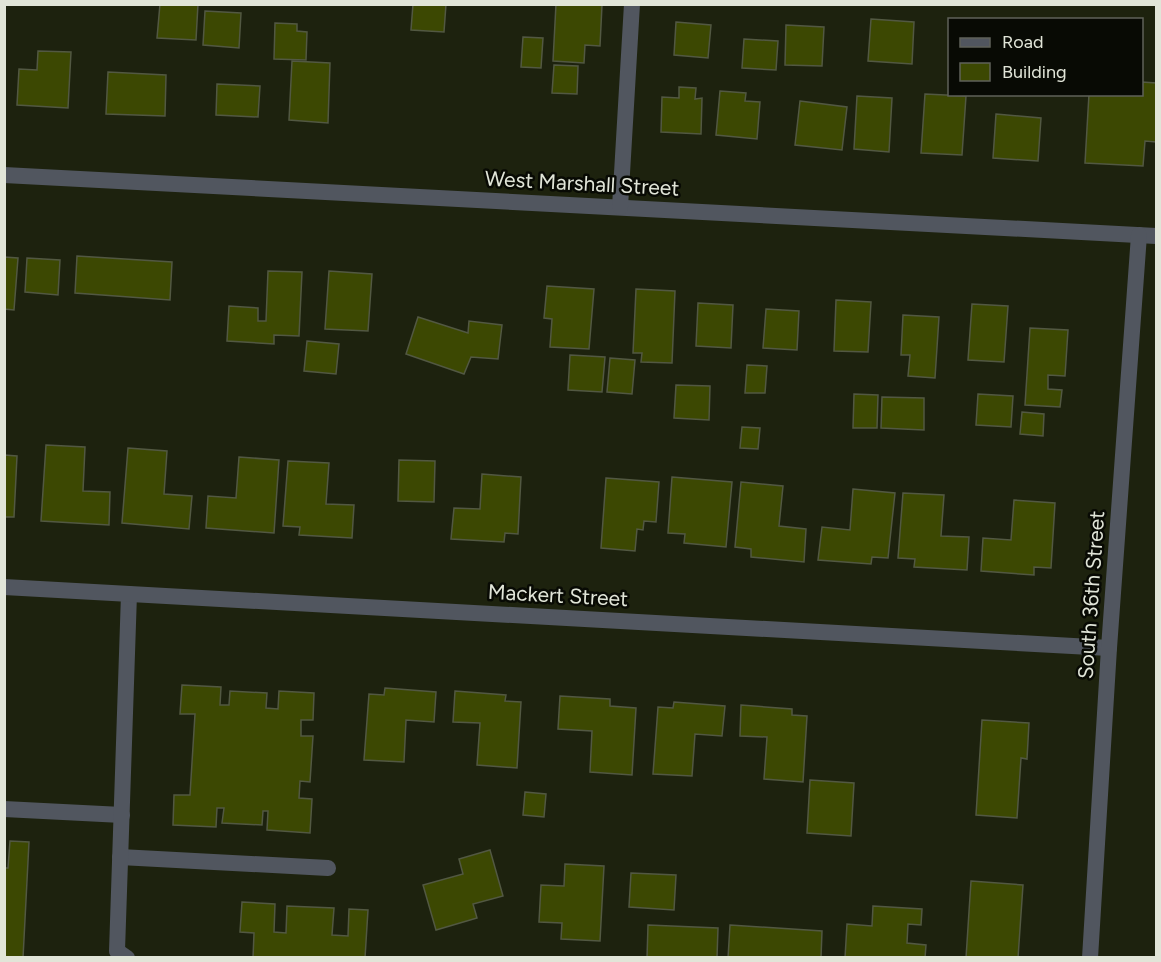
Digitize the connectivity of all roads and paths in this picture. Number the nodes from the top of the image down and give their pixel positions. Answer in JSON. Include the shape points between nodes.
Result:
{"nodes":[{"id":1,"x":632,"y":4,"type":"edge"},
{"id":2,"x":4,"y":175,"type":"edge"},
{"id":3,"x":620,"y":207,"type":"junction"},
{"id":4,"x":1139,"y":235,"type":"junction"},
{"id":5,"x":1156,"y":236,"type":"edge"},
{"id":6,"x":4,"y":587,"type":"edge"},
{"id":7,"x":129,"y":594,"type":"junction"},
{"id":8,"x":1109,"y":648,"type":"junction"},
{"id":9,"x":4,"y":809,"type":"edge"},
{"id":10,"x":122,"y":814,"type":"junction"},
{"id":11,"x":120,"y":857,"type":"junction"},
{"id":12,"x":328,"y":868,"type":"dead end"},
{"id":13,"x":117,"y":955,"type":"edge"},
{"id":14,"x":1090,"y":957,"type":"edge"}],
"edges":[{"from":1,"to":3,"type":"street"},
{"from":2,"to":3,"type":"street","name":"West Marshall Street"},
{"from":3,"to":4,"type":"street","name":"West Marshall Street"},
{"from":4,"to":5,"type":"street","name":"West Marshall Street"},
{"from":4,"to":8,"type":"street","name":"South 36th Street"},
{"from":6,"to":7,"type":"street","name":"Mackert Street"},
{"from":7,"to":8,"type":"street","name":"Mackert Street"},
{"from":7,"to":10,"type":"street"},
{"from":8,"to":14,"type":"street","name":"South 36th Street"},
{"from":9,"to":10,"type":"street"},
{"from":10,"to":11,"type":"street"},
{"from":11,"to":12,"type":"street"},
{"from":11,"to":13,"type":"street"}]}
